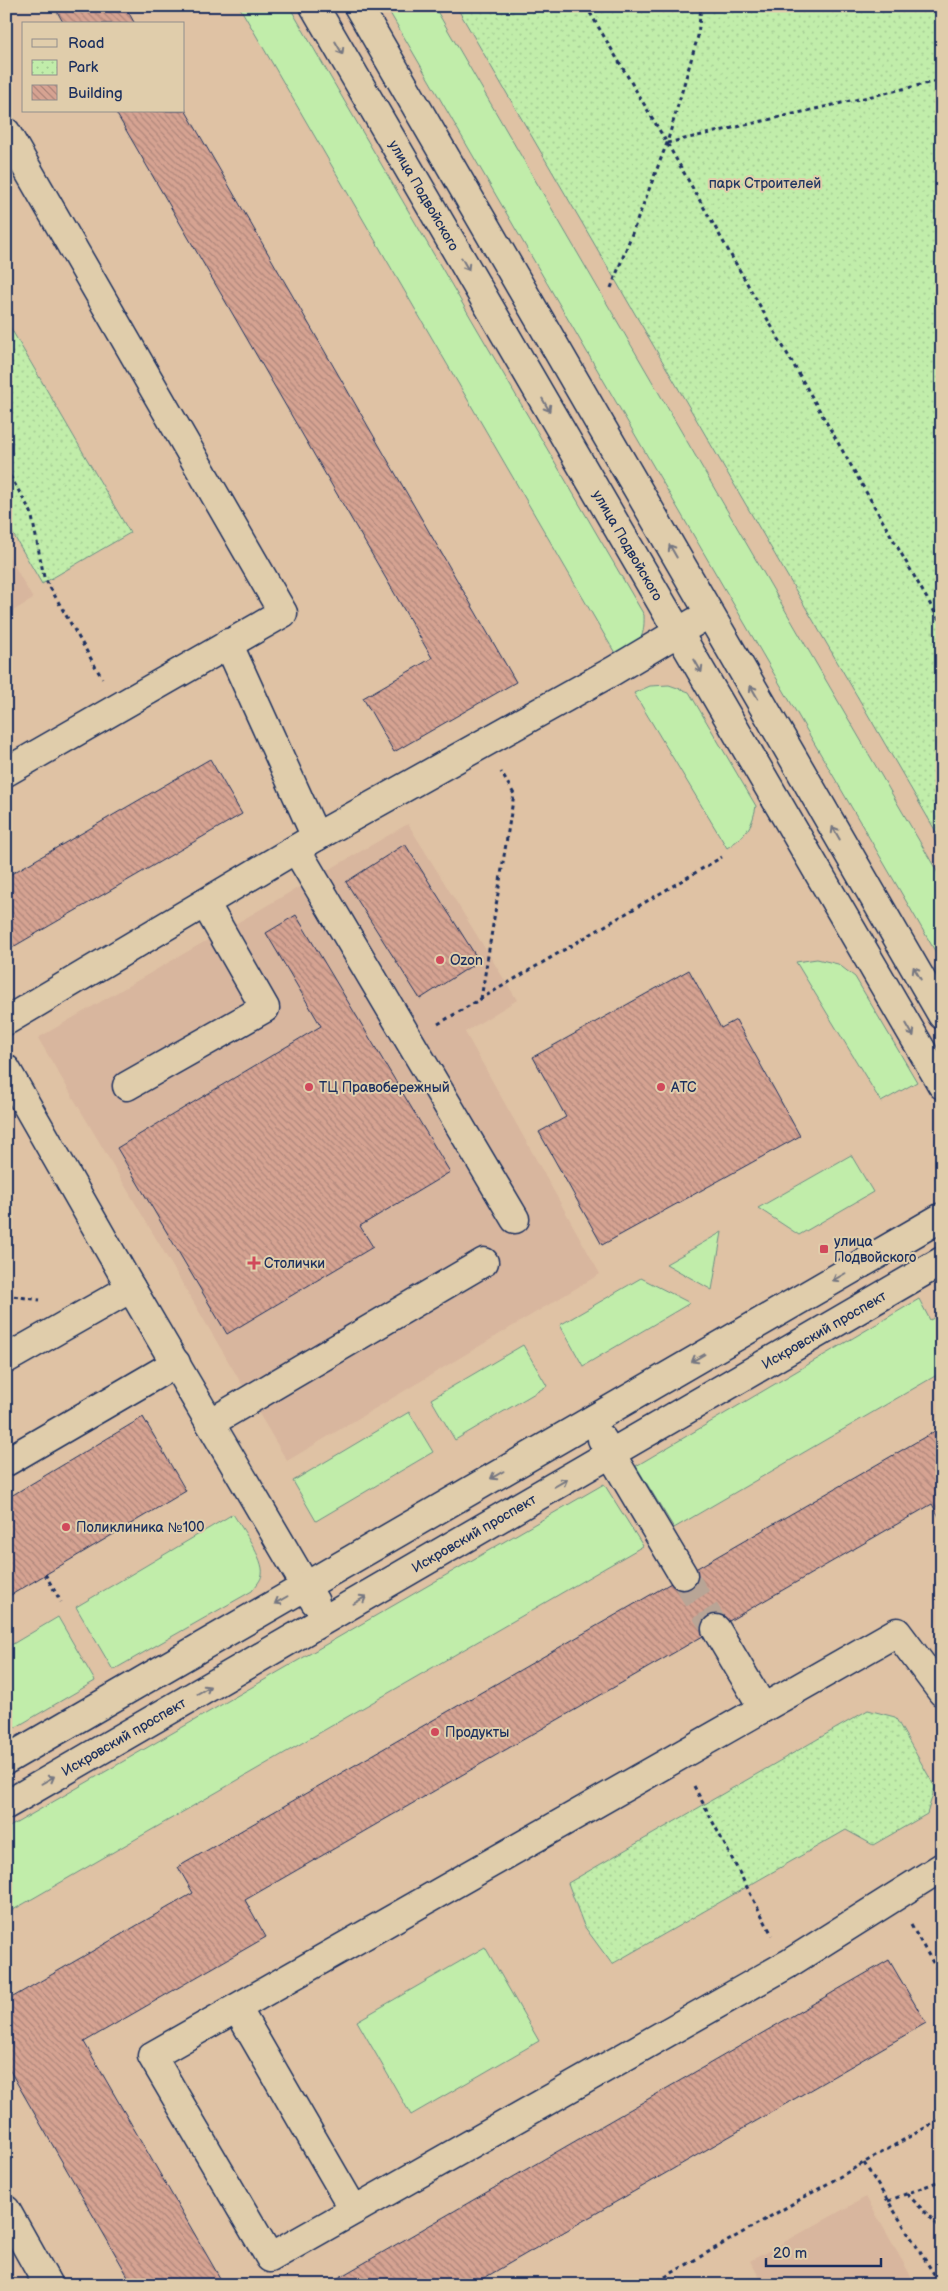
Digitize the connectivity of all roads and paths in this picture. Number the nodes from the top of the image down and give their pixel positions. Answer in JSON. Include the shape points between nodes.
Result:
{"nodes":[{"id":1,"x":314,"y":6,"type":"edge"},
{"id":2,"x":358,"y":6,"type":"edge"},
{"id":3,"x":586,"y":6,"type":"edge"},
{"id":4,"x":701,"y":6,"type":"edge"},
{"id":5,"x":942,"y":80,"type":"edge"},
{"id":6,"x":6,"y":132,"type":"edge"},
{"id":7,"x":667,"y":143,"type":"junction"},
{"id":8,"x":611,"y":288,"type":"dead end"},
{"id":9,"x":6,"y":469,"type":"edge"},
{"id":10,"x":709,"y":613,"type":"junction"},
{"id":11,"x":942,"y":625,"type":"edge"},
{"id":12,"x":678,"y":632,"type":"junction"},
{"id":13,"x":228,"y":643,"type":"junction"},
{"id":14,"x":119,"y":706,"type":"junction"},
{"id":15,"x":485,"y":743,"type":"junction"},
{"id":16,"x":6,"y":772,"type":"edge"},
{"id":17,"x":306,"y":843,"type":"junction"},
{"id":18,"x":722,"y":857,"type":"dead end"},
{"id":19,"x":205,"y":903,"type":"junction"},
{"id":20,"x":481,"y":999,"type":"junction"},
{"id":21,"x":942,"y":1016,"type":"edge"},
{"id":22,"x":6,"y":1021,"type":"edge"},
{"id":23,"x":409,"y":1041,"type":"junction"},
{"id":24,"x":6,"y":1069,"type":"edge"},
{"id":25,"x":942,"y":1085,"type":"edge"},
{"id":26,"x":127,"y":1086,"type":"dead end"},
{"id":27,"x":942,"y":1217,"type":"edge"},
{"id":28,"x":515,"y":1219,"type":"dead end"},
{"id":29,"x":942,"y":1261,"type":"edge"},
{"id":30,"x":484,"y":1262,"type":"dead end"},
{"id":31,"x":132,"y":1288,"type":"junction"},
{"id":32,"x":6,"y":1359,"type":"edge"},
{"id":33,"x":176,"y":1363,"type":"junction"},
{"id":34,"x":591,"y":1421,"type":"junction"},
{"id":35,"x":210,"y":1423,"type":"junction"},
{"id":36,"x":610,"y":1454,"type":"junction"},
{"id":37,"x":6,"y":1462,"type":"edge"},
{"id":38,"x":46,"y":1574,"type":"dead end"},
{"id":39,"x":683,"y":1575,"type":"tunnel mouth"},
{"id":40,"x":306,"y":1586,"type":"junction"},
{"id":41,"x":61,"y":1602,"type":"dead end"},
{"id":42,"x":325,"y":1620,"type":"junction"},
{"id":43,"x":716,"y":1628,"type":"tunnel mouth"},
{"id":44,"x":942,"y":1692,"type":"edge"},
{"id":45,"x":763,"y":1708,"type":"junction"},
{"id":46,"x":678,"y":1756,"type":"junction"},
{"id":47,"x":6,"y":1760,"type":"edge"},
{"id":48,"x":6,"y":1805,"type":"edge"},
{"id":49,"x":942,"y":1866,"type":"edge"},
{"id":50,"x":895,"y":1896,"type":"junction"},
{"id":51,"x":788,"y":1964,"type":"junction"},
{"id":52,"x":942,"y":1978,"type":"edge"},
{"id":53,"x":237,"y":2008,"type":"junction"},
{"id":54,"x":942,"y":2118,"type":"edge"},
{"id":55,"x":864,"y":2163,"type":"junction"},
{"id":56,"x":942,"y":2180,"type":"edge"},
{"id":57,"x":907,"y":2194,"type":"junction"},
{"id":58,"x":888,"y":2201,"type":"junction"},
{"id":59,"x":6,"y":2210,"type":"edge"},
{"id":60,"x":354,"y":2210,"type":"junction"},
{"id":61,"x":942,"y":2229,"type":"edge"},
{"id":62,"x":48,"y":2285,"type":"edge"},
{"id":63,"x":651,"y":2285,"type":"edge"},
{"id":64,"x":941,"y":2285,"type":"edge"}],
"edges":[{"from":1,"to":12,"type":"street","name":"улица Подвойского","one_way":true},
{"from":10,"to":2,"type":"street","one_way":true},
{"from":3,"to":7,"type":"path"},
{"from":4,"to":7,"type":"path","via":[[698,36]]},
{"from":5,"to":7,"type":"path"},
{"from":6,"to":13,"type":"street","via":[[284,613]]},
{"from":7,"to":8,"type":"path"},
{"from":7,"to":11,"type":"path"},
{"from":9,"to":14,"type":"path","via":[[31,512],[44,577]]},
{"from":10,"to":12,"type":"street"},
{"from":21,"to":10,"type":"street","one_way":true},
{"from":12,"to":15,"type":"street"},
{"from":12,"to":25,"type":"street","name":"улица Подвойского","one_way":true},
{"from":13,"to":14,"type":"street"},
{"from":13,"to":17,"type":"street"},
{"from":14,"to":16,"type":"street"},
{"from":15,"to":17,"type":"street"},
{"from":15,"to":20,"type":"path","via":[[514,794]]},
{"from":17,"to":19,"type":"street"},
{"from":17,"to":23,"type":"street"},
{"from":18,"to":20,"type":"path"},
{"from":19,"to":22,"type":"street"},
{"from":19,"to":26,"type":"street","via":[[265,1008]]},
{"from":20,"to":23,"type":"path"},
{"from":23,"to":28,"type":"street"},
{"from":24,"to":31,"type":"street"},
{"from":27,"to":34,"type":"street","one_way":true},
{"from":29,"to":36,"type":"street","name":"Искровский проспект"},
{"from":30,"to":35,"type":"street"},
{"from":31,"to":32,"type":"street"},
{"from":31,"to":33,"type":"street"},
{"from":33,"to":35,"type":"street"},
{"from":33,"to":37,"type":"street"},
{"from":34,"to":36,"type":"street"},
{"from":34,"to":40,"type":"street","one_way":true},
{"from":35,"to":40,"type":"street"},
{"from":36,"to":39,"type":"street"},
{"from":42,"to":36,"type":"street","name":"Искровский проспект","one_way":true},
{"from":38,"to":41,"type":"path"},
{"from":40,"to":42,"type":"street"},
{"from":40,"to":47,"type":"street","one_way":true},
{"from":48,"to":42,"type":"street","name":"Искровский проспект","one_way":true},
{"from":43,"to":45,"type":"street"},
{"from":44,"to":45,"type":"street","via":[[897,1632]]},
{"from":45,"to":46,"type":"street"},
{"from":46,"to":51,"type":"path"},
{"from":46,"to":53,"type":"street"},
{"from":49,"to":50,"type":"street"},
{"from":50,"to":51,"type":"street"},
{"from":50,"to":52,"type":"path"},
{"from":51,"to":60,"type":"street"},
{"from":53,"to":60,"type":"street"},
{"from":53,"to":60,"type":"street","via":[[152,2056],[270,2258]]},
{"from":54,"to":55,"type":"path"},
{"from":55,"to":58,"type":"path"},
{"from":55,"to":63,"type":"path"},
{"from":56,"to":57,"type":"path"},
{"from":57,"to":58,"type":"path"},
{"from":57,"to":61,"type":"path"},
{"from":58,"to":64,"type":"path"},
{"from":59,"to":62,"type":"street"}]}
